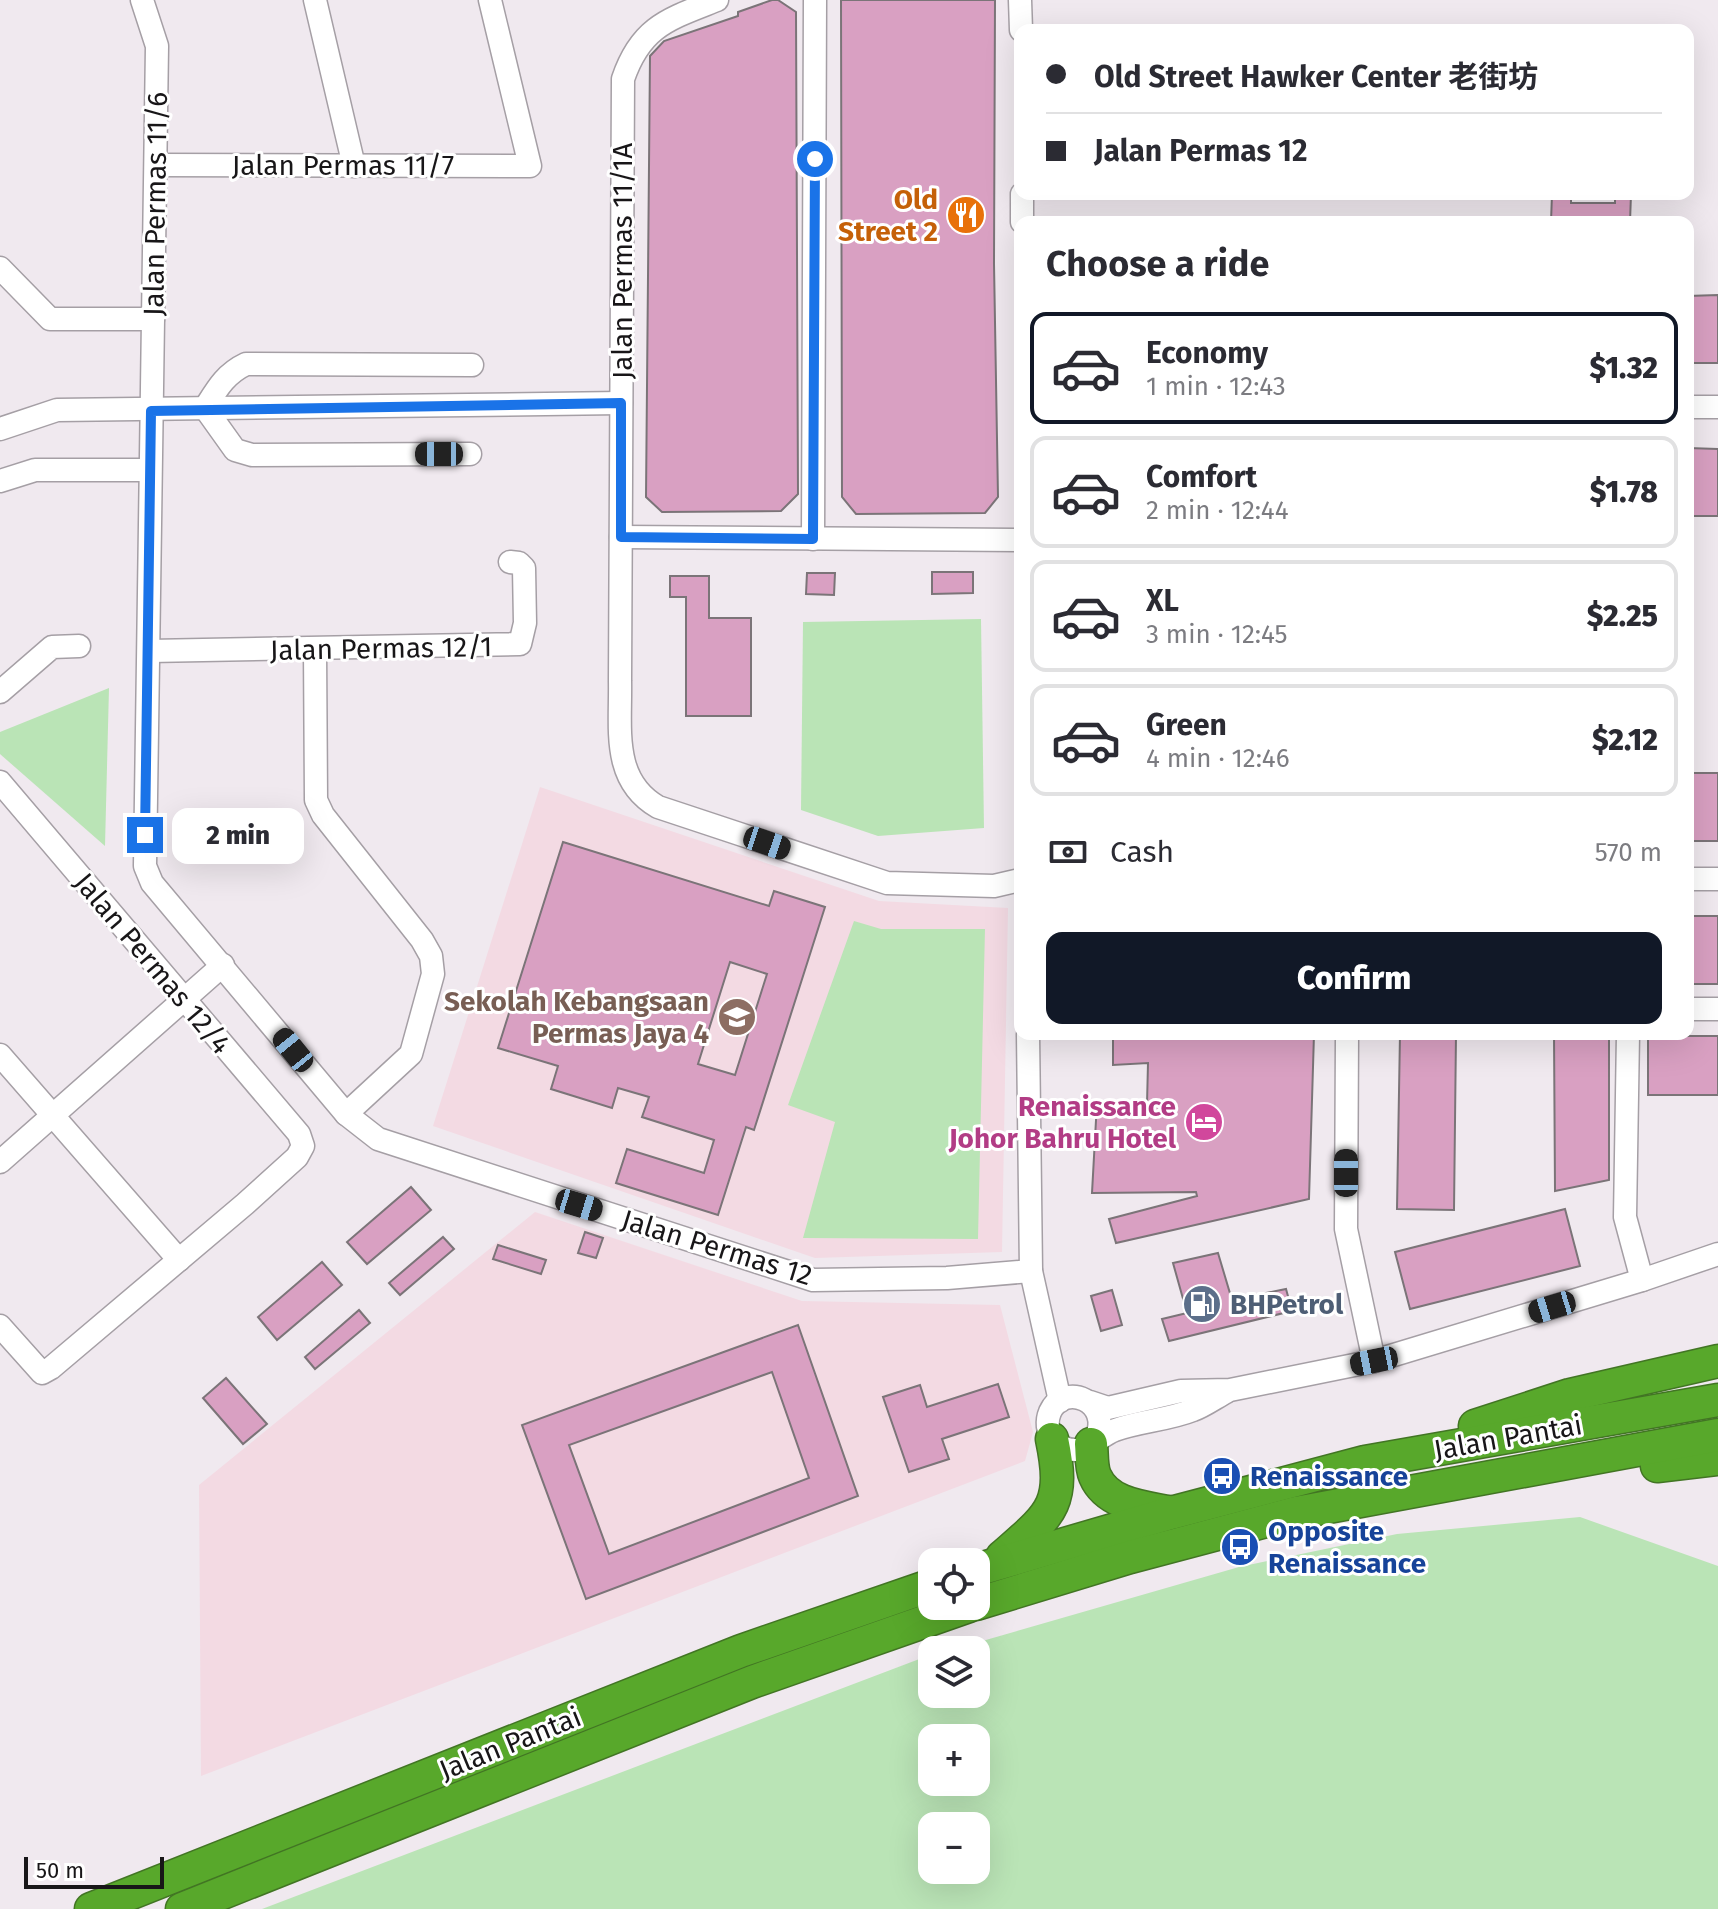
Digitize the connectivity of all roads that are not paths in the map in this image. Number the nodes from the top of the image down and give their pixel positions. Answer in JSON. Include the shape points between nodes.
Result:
{"nodes":[{"id":1,"x":142,"y":0,"type":"edge"},
{"id":2,"x":315,"y":0,"type":"edge"},
{"id":3,"x":490,"y":0,"type":"edge"},
{"id":4,"x":717,"y":0,"type":"edge"},
{"id":5,"x":815,"y":0,"type":"edge"},
{"id":6,"x":1020,"y":0,"type":"edge"},
{"id":7,"x":1021,"y":24,"type":"edge"},
{"id":8,"x":156,"y":165,"type":"junction"},
{"id":9,"x":354,"y":166,"type":"junction"},
{"id":10,"x":0,"y":268,"type":"edge"},
{"id":11,"x":153,"y":319,"type":"junction"},
{"id":12,"x":472,"y":365,"type":"dead end"},
{"id":13,"x":621,"y":403,"type":"junction"},
{"id":14,"x":1694,"y":407,"type":"edge"},
{"id":15,"x":1718,"y":407,"type":"edge"},
{"id":16,"x":205,"y":408,"type":"junction"},
{"id":17,"x":151,"y":411,"type":"junction"},
{"id":18,"x":0,"y":429,"type":"edge"},
{"id":19,"x":470,"y":454,"type":"dead end"},
{"id":20,"x":150,"y":470,"type":"junction"},
{"id":21,"x":0,"y":481,"type":"edge"},
{"id":22,"x":621,"y":537,"type":"junction"},
{"id":23,"x":813,"y":539,"type":"junction"},
{"id":24,"x":1014,"y":540,"type":"edge"},
{"id":25,"x":510,"y":562,"type":"dead end"},
{"id":26,"x":79,"y":646,"type":"dead end"},
{"id":27,"x":315,"y":649,"type":"junction"},
{"id":28,"x":150,"y":651,"type":"junction"},
{"id":29,"x":0,"y":692,"type":"edge"},
{"id":30,"x":0,"y":782,"type":"edge"},
{"id":31,"x":1694,"y":879,"type":"edge"},
{"id":32,"x":1718,"y":879,"type":"edge"},
{"id":33,"x":1014,"y":881,"type":"edge"},
{"id":34,"x":223,"y":965,"type":"junction"},
{"id":35,"x":185,"y":1000,"type":"junction"},
{"id":36,"x":1694,"y":1009,"type":"edge"},
{"id":37,"x":1718,"y":1009,"type":"edge"},
{"id":38,"x":1028,"y":1040,"type":"edge"},
{"id":39,"x":1347,"y":1040,"type":"edge"},
{"id":40,"x":1628,"y":1040,"type":"edge"},
{"id":41,"x":0,"y":1055,"type":"edge"},
{"id":42,"x":346,"y":1114,"type":"junction"},
{"id":43,"x":52,"y":1115,"type":"junction"},
{"id":44,"x":0,"y":1162,"type":"edge"},
{"id":45,"x":1718,"y":1254,"type":"edge"},
{"id":46,"x":179,"y":1260,"type":"junction"},
{"id":47,"x":1031,"y":1271,"type":"junction"},
{"id":48,"x":1642,"y":1280,"type":"junction"},
{"id":49,"x":0,"y":1326,"type":"edge"},
{"id":50,"x":1374,"y":1361,"type":"junction"},
{"id":51,"x":1718,"y":1361,"type":"edge"},
{"id":52,"x":1230,"y":1390,"type":"junction"},
{"id":53,"x":1718,"y":1400,"type":"edge"},
{"id":54,"x":1060,"y":1401,"type":"junction"},
{"id":55,"x":1090,"y":1402,"type":"junction"},
{"id":56,"x":1718,"y":1435,"type":"edge"},
{"id":57,"x":1052,"y":1439,"type":"junction"},
{"id":58,"x":1094,"y":1441,"type":"junction"},
{"id":59,"x":1718,"y":1459,"type":"edge"},
{"id":60,"x":1365,"y":1462,"type":"junction"},
{"id":61,"x":1340,"y":1504,"type":"junction"},
{"id":62,"x":1171,"y":1513,"type":"junction"},
{"id":63,"x":990,"y":1563,"type":"edge"},
{"id":64,"x":990,"y":1566,"type":"edge"},
{"id":65,"x":918,"y":1590,"type":"edge"},
{"id":66,"x":990,"y":1600,"type":"edge"},
{"id":67,"x":929,"y":1620,"type":"edge"},
{"id":68,"x":91,"y":1909,"type":"edge"},
{"id":69,"x":182,"y":1909,"type":"edge"}],
"edges":[{"from":1,"to":8,"type":"street","name":"Jalan Permas 11/6","via":[[157,46]]},
{"from":2,"to":9,"type":"street"},
{"from":3,"to":9,"type":"street","name":"Jalan Permas 11/7","via":[[530,166]]},
{"from":4,"to":13,"type":"street","name":"Jalan Permas 11/1A","via":[[649,32],[623,79]]},
{"from":5,"to":23,"type":"street"},
{"from":6,"to":7,"type":"street"},
{"from":8,"to":9,"type":"street","name":"Jalan Permas 11/7"},
{"from":8,"to":11,"type":"street","name":"Jalan Permas 11/6"},
{"from":10,"to":11,"type":"street","via":[[50,319]]},
{"from":11,"to":17,"type":"street","name":"Jalan Permas 11/6"},
{"from":12,"to":16,"type":"street","via":[[246,364],[222,381]]},
{"from":13,"to":16,"type":"street"},
{"from":13,"to":22,"type":"street","name":"Jalan Permas 11/1A"},
{"from":14,"to":15,"type":"street"},
{"from":16,"to":17,"type":"street"},
{"from":16,"to":19,"type":"street","via":[[235,450],[252,455]]},
{"from":17,"to":18,"type":"street","via":[[57,410]]},
{"from":17,"to":20,"type":"street","name":"Jalan Permas 12"},
{"from":20,"to":21,"type":"street","via":[[35,470]]},
{"from":20,"to":28,"type":"street","name":"Jalan Permas 12"},
{"from":22,"to":23,"type":"street"},
{"from":22,"to":33,"type":"street","name":"Jalan Permas 11/1A","via":[[622,750],[631,785],[642,798],[887,883],[994,886]]},
{"from":23,"to":24,"type":"street"},
{"from":25,"to":27,"type":"street","name":"Jalan Permas 12/1","via":[[524,568],[520,644]]},
{"from":26,"to":29,"type":"street","via":[[52,647]]},
{"from":27,"to":28,"type":"street","name":"Jalan Permas 12/1"},
{"from":27,"to":42,"type":"street","via":[[316,800],[422,940],[433,974],[411,1054]]},
{"from":28,"to":34,"type":"street","name":"Jalan Permas 12","via":[[145,866],[152,883]]},
{"from":30,"to":35,"type":"street","name":"Jalan Permas 12/4"},
{"from":31,"to":32,"type":"street"},
{"from":34,"to":35,"type":"street"},
{"from":34,"to":42,"type":"street","name":"Jalan Permas 12"},
{"from":35,"to":43,"type":"street"},
{"from":35,"to":46,"type":"street","name":"Jalan Permas 12/4","via":[[299,1134],[303,1146],[297,1157]]},
{"from":36,"to":37,"type":"street"},
{"from":38,"to":47,"type":"street"},
{"from":39,"to":50,"type":"street","via":[[1346,1229]]},
{"from":40,"to":48,"type":"street","via":[[1625,1217]]},
{"from":41,"to":43,"type":"street"},
{"from":42,"to":47,"type":"street","name":"Jalan Permas 12","via":[[378,1139],[404,1149],[813,1280]]},
{"from":43,"to":44,"type":"street"},
{"from":43,"to":46,"type":"street"},
{"from":45,"to":48,"type":"street"},
{"from":46,"to":49,"type":"street","via":[[42,1373]]},
{"from":47,"to":54,"type":"street"},
{"from":48,"to":50,"type":"street"},
{"from":50,"to":52,"type":"street"},
{"from":51,"to":60,"type":"highway","via":[[1570,1395]]},
{"from":52,"to":55,"type":"street","via":[[1181,1391],[1108,1408]]},
{"from":52,"to":58,"type":"street","via":[[1193,1410],[1116,1429]]},
{"from":53,"to":60,"type":"highway","name":"Jalan Pantai"},
{"from":54,"to":55,"type":"street","via":[[1075,1397]]},
{"from":54,"to":57,"type":"street","via":[[1049,1414]]},
{"from":55,"to":58,"type":"street","via":[[1099,1415]]},
{"from":56,"to":61,"type":"highway","name":"Jalan Pantai"},
{"from":57,"to":58,"type":"street","via":[[1075,1450]]},
{"from":57,"to":63,"type":"highway","via":[[1059,1473],[1055,1501],[1040,1523]]},
{"from":58,"to":62,"type":"highway","via":[[1095,1476],[1107,1493],[1131,1505]]},
{"from":59,"to":61,"type":"highway"},
{"from":60,"to":62,"type":"highway","name":"Jalan Pantai"},
{"from":61,"to":66,"type":"highway","name":"Jalan Pantai","via":[[1130,1557]]},
{"from":62,"to":64,"type":"highway","name":"Jalan Pantai"},
{"from":65,"to":68,"type":"highway","name":"Jalan Pantai","via":[[741,1651]]},
{"from":67,"to":69,"type":"highway","name":"Jalan Pantai","via":[[752,1682]]}]}
